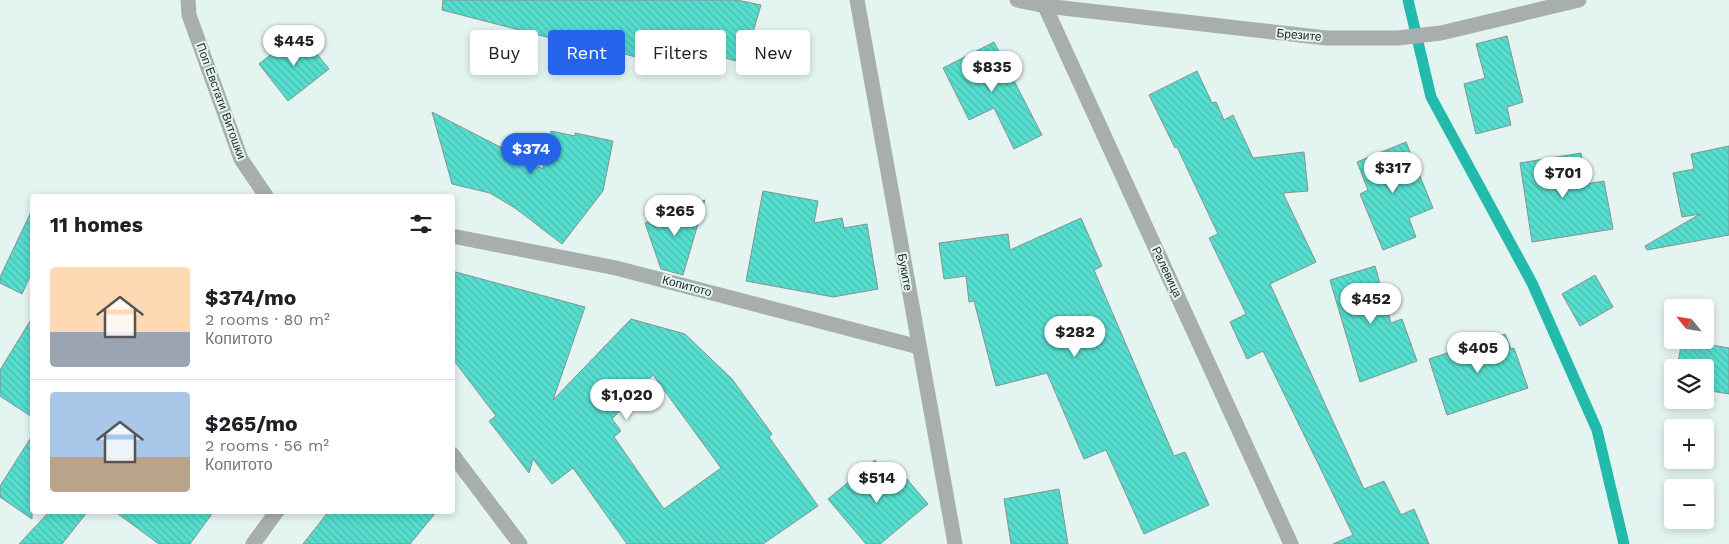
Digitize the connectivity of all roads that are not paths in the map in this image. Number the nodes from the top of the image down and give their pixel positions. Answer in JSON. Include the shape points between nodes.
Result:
{"nodes":[{"id":1,"x":188,"y":0,"type":"edge"},
{"id":2,"x":857,"y":0,"type":"edge"},
{"id":3,"x":1017,"y":0,"type":"edge"},
{"id":4,"x":1579,"y":0,"type":"edge"},
{"id":5,"x":1044,"y":3,"type":"edge"},
{"id":6,"x":265,"y":194,"type":"edge"},
{"id":7,"x":455,"y":237,"type":"edge"},
{"id":8,"x":918,"y":347,"type":"junction"},
{"id":9,"x":455,"y":458,"type":"edge"},
{"id":10,"x":275,"y":514,"type":"edge"},
{"id":11,"x":253,"y":544,"type":"edge"},
{"id":12,"x":520,"y":544,"type":"edge"},
{"id":13,"x":955,"y":544,"type":"edge"},
{"id":14,"x":1291,"y":544,"type":"edge"}],
"edges":[{"from":1,"to":6,"type":"street","name":"Поп Евстати Витошки","via":[[189,15],[241,159]]},
{"from":2,"to":8,"type":"street","name":"Буките"},
{"from":3,"to":5,"type":"street","name":"Брезите"},
{"from":4,"to":5,"type":"street","name":"Брезите","via":[[1441,34],[1398,38],[1316,37]]},
{"from":5,"to":14,"type":"street","name":"Ралевица"},
{"from":7,"to":8,"type":"street","name":"Копитото","via":[[616,268]]},
{"from":8,"to":13,"type":"street","name":"Буките"},
{"from":9,"to":12,"type":"street"},
{"from":10,"to":11,"type":"street"}]}
